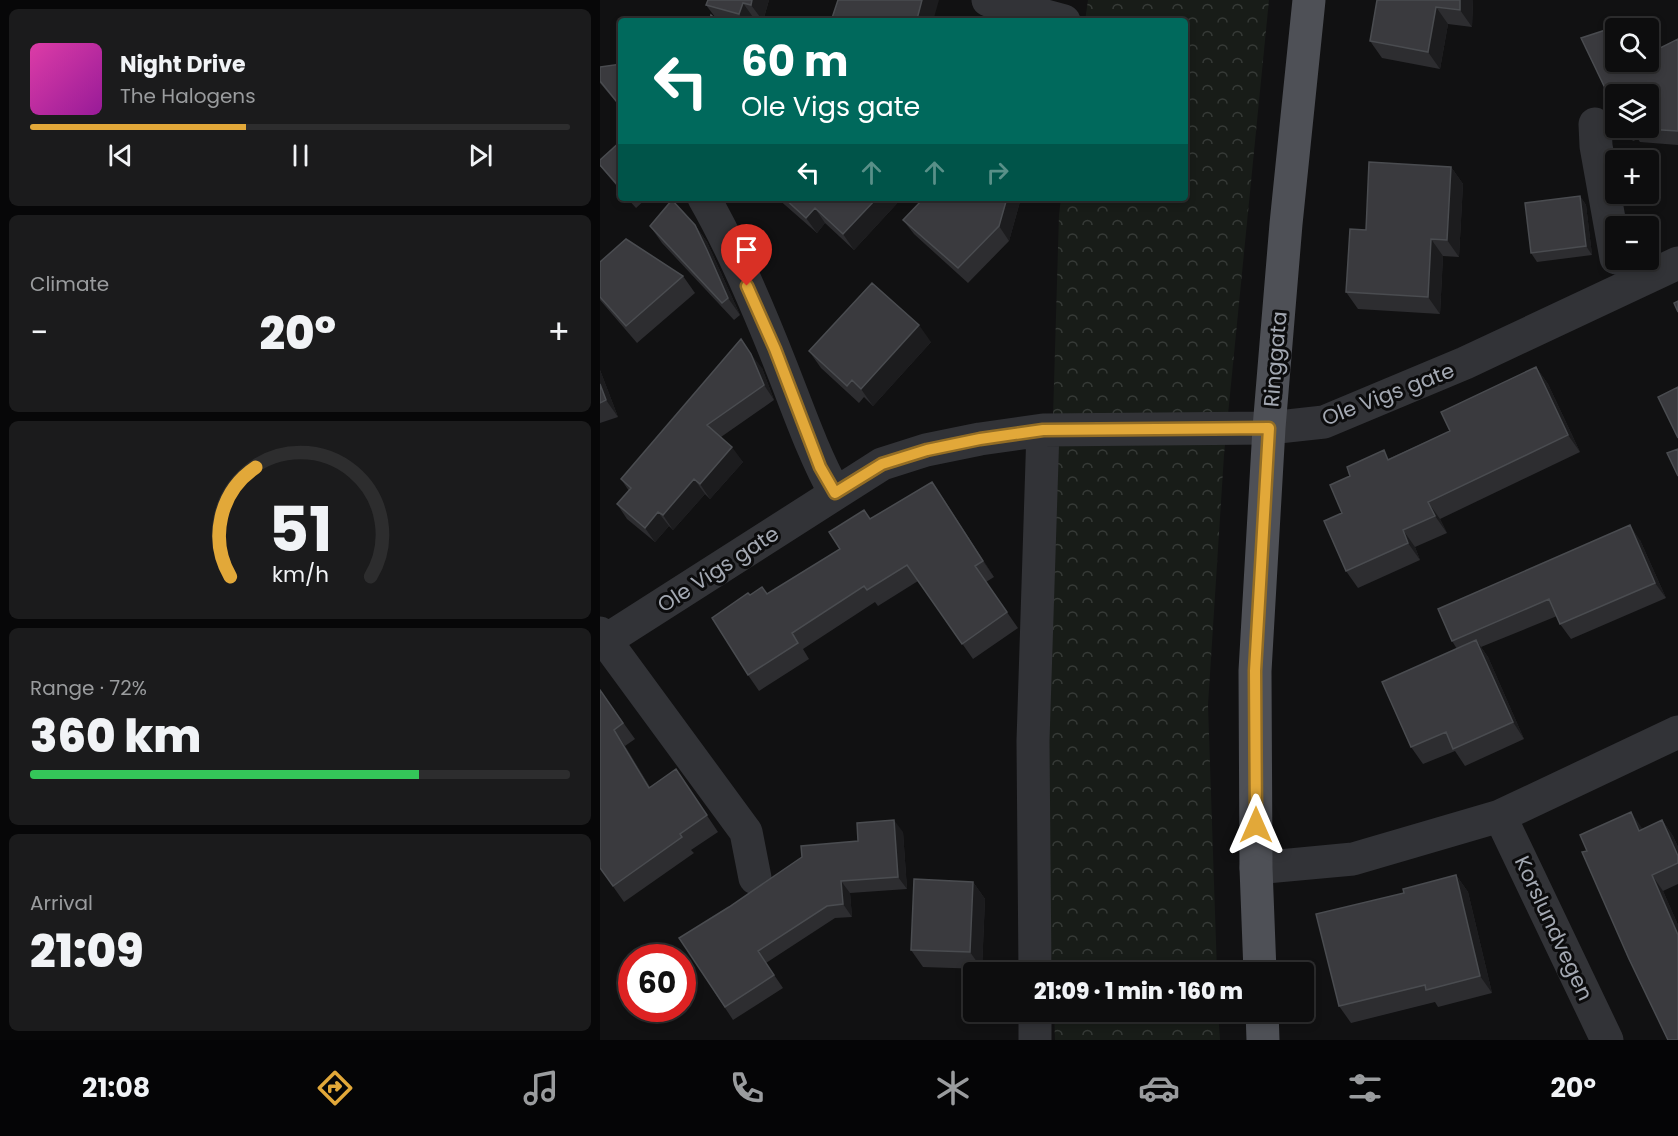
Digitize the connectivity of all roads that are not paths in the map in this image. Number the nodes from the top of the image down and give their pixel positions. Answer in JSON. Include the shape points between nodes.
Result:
{"nodes":[{"id":1,"x":988,"y":0,"type":"edge"},
{"id":2,"x":1309,"y":0,"type":"edge"},
{"id":3,"x":1053,"y":18,"type":"edge"},
{"id":4,"x":1595,"y":124,"type":"dead end"},
{"id":5,"x":706,"y":201,"type":"edge"},
{"id":6,"x":1609,"y":216,"type":"edge"},
{"id":7,"x":1678,"y":263,"type":"edge"},
{"id":8,"x":1659,"y":265,"type":"edge"},
{"id":9,"x":1617,"y":270,"type":"edge"},
{"id":10,"x":1269,"y":428,"type":"junction"},
{"id":11,"x":1043,"y":430,"type":"junction"},
{"id":12,"x":835,"y":493,"type":"junction"},
{"id":13,"x":602,"y":639,"type":"edge"},
{"id":14,"x":1678,"y":732,"type":"edge"},
{"id":15,"x":1500,"y":816,"type":"junction"},
{"id":16,"x":1256,"y":868,"type":"junction"},
{"id":17,"x":756,"y":878,"type":"dead end"},
{"id":18,"x":1035,"y":962,"type":"edge"},
{"id":19,"x":1260,"y":962,"type":"edge"},
{"id":20,"x":1035,"y":1022,"type":"edge"},
{"id":21,"x":1262,"y":1022,"type":"edge"},
{"id":22,"x":1035,"y":1040,"type":"edge"},
{"id":23,"x":1263,"y":1040,"type":"edge"},
{"id":24,"x":1607,"y":1040,"type":"edge"}],
"edges":[{"from":1,"to":3,"type":"street"},
{"from":2,"to":10,"type":"main road","name":"Ringgata"},
{"from":4,"to":6,"type":"street"},
{"from":5,"to":12,"type":"street","via":[[770,339],[820,467]]},
{"from":7,"to":8,"type":"street","name":"Ole Vigs gate"},
{"from":9,"to":10,"type":"street","name":"Ole Vigs gate","via":[[1465,363],[1324,422]]},
{"from":10,"to":11,"type":"street","name":"Ole Vigs gate"},
{"from":10,"to":16,"type":"main road","name":"Ringgata","via":[[1255,671]]},
{"from":11,"to":12,"type":"street","name":"Ole Vigs gate","via":[[927,450],[882,464]]},
{"from":11,"to":18,"type":"street","via":[[1033,741]]},
{"from":12,"to":13,"type":"street","name":"Ole Vigs gate"},
{"from":13,"to":17,"type":"street","via":[[746,832]]},
{"from":14,"to":15,"type":"street"},
{"from":15,"to":16,"type":"street","via":[[1353,859]]},
{"from":15,"to":24,"type":"street","name":"Korslundvegen"},
{"from":16,"to":19,"type":"main road","name":"Ringgata"},
{"from":20,"to":22,"type":"street"},
{"from":21,"to":23,"type":"main road"}]}
